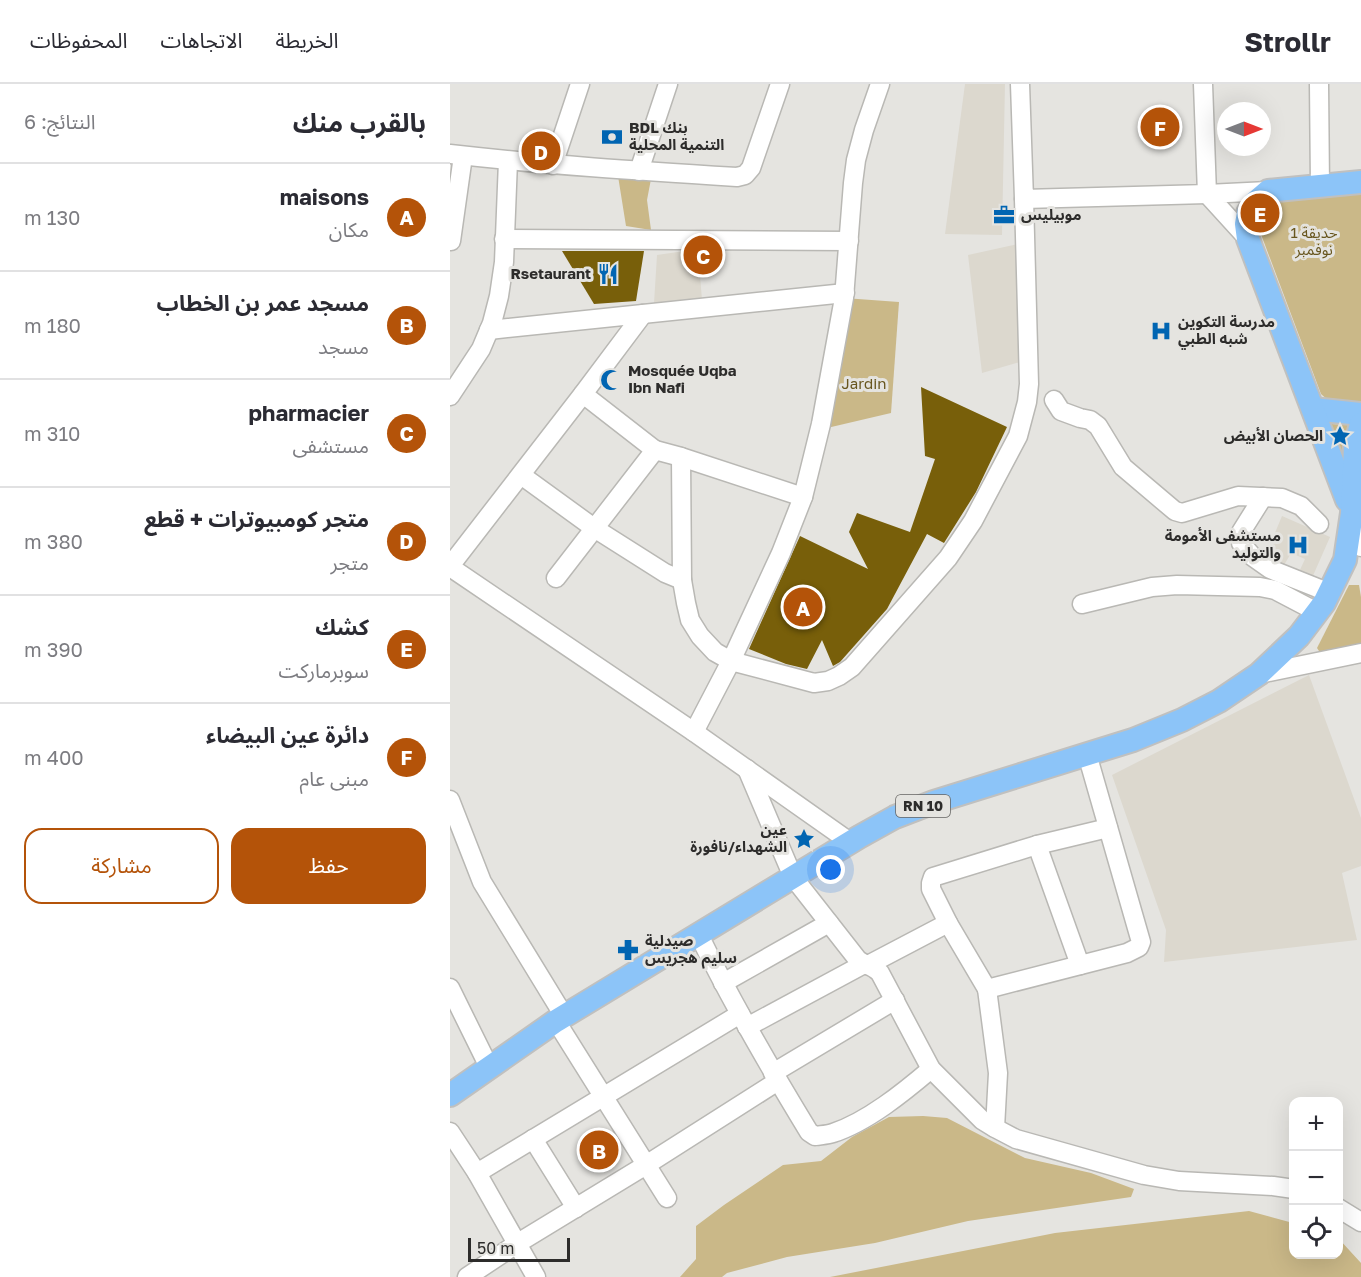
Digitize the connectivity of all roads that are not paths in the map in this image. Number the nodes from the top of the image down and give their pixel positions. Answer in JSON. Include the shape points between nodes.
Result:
{"nodes":[{"id":1,"x":580,"y":84,"type":"edge"},
{"id":2,"x":668,"y":84,"type":"edge"},
{"id":3,"x":780,"y":84,"type":"edge"},
{"id":4,"x":880,"y":84,"type":"edge"},
{"id":5,"x":1020,"y":84,"type":"edge"},
{"id":6,"x":1203,"y":84,"type":"edge"},
{"id":7,"x":1319,"y":84,"type":"edge"},
{"id":8,"x":457,"y":155,"type":"edge"},
{"id":9,"x":508,"y":161,"type":"junction"},
{"id":10,"x":553,"y":165,"type":"junction"},
{"id":11,"x":639,"y":171,"type":"junction"},
{"id":12,"x":1361,"y":182,"type":"edge"},
{"id":13,"x":1320,"y":186,"type":"junction"},
{"id":14,"x":1268,"y":191,"type":"junction"},
{"id":15,"x":1207,"y":194,"type":"junction"},
{"id":16,"x":1024,"y":199,"type":"junction"},
{"id":17,"x":504,"y":239,"type":"junction"},
{"id":18,"x":1248,"y":239,"type":"junction"},
{"id":19,"x":450,"y":241,"type":"edge"},
{"id":20,"x":849,"y":241,"type":"junction"},
{"id":21,"x":845,"y":293,"type":"junction"},
{"id":22,"x":643,"y":314,"type":"junction"},
{"id":23,"x":489,"y":330,"type":"junction"},
{"id":24,"x":583,"y":394,"type":"junction"},
{"id":25,"x":450,"y":396,"type":"edge"},
{"id":26,"x":1054,"y":400,"type":"dead end"},
{"id":27,"x":1313,"y":409,"type":"junction"},
{"id":28,"x":1361,"y":414,"type":"edge"},
{"id":29,"x":1361,"y":424,"type":"edge"},
{"id":30,"x":655,"y":450,"type":"junction"},
{"id":31,"x":681,"y":457,"type":"junction"},
{"id":32,"x":521,"y":475,"type":"junction"},
{"id":33,"x":803,"y":497,"type":"junction"},
{"id":34,"x":1263,"y":497,"type":"junction"},
{"id":35,"x":1352,"y":513,"type":"junction"},
{"id":36,"x":1318,"y":524,"type":"dead end"},
{"id":37,"x":594,"y":528,"type":"junction"},
{"id":38,"x":1361,"y":547,"type":"edge"},
{"id":39,"x":453,"y":573,"type":"edge"},
{"id":40,"x":556,"y":578,"type":"dead end"},
{"id":41,"x":682,"y":580,"type":"junction"},
{"id":42,"x":1330,"y":593,"type":"junction"},
{"id":43,"x":1082,"y":604,"type":"dead end"},
{"id":44,"x":1317,"y":612,"type":"junction"},
{"id":45,"x":1361,"y":653,"type":"edge"},
{"id":46,"x":731,"y":661,"type":"junction"},
{"id":47,"x":1259,"y":674,"type":"junction"},
{"id":48,"x":694,"y":732,"type":"junction"},
{"id":49,"x":1087,"y":754,"type":"junction"},
{"id":50,"x":747,"y":769,"type":"junction"},
{"id":51,"x":450,"y":800,"type":"edge"},
{"id":52,"x":1108,"y":828,"type":"junction"},
{"id":53,"x":850,"y":842,"type":"junction"},
{"id":54,"x":1037,"y":845,"type":"junction"},
{"id":55,"x":793,"y":877,"type":"junction"},
{"id":56,"x":829,"y":923,"type":"junction"},
{"id":57,"x":948,"y":923,"type":"junction"},
{"id":58,"x":699,"y":934,"type":"junction"},
{"id":59,"x":866,"y":965,"type":"junction"},
{"id":60,"x":1080,"y":965,"type":"junction"},
{"id":61,"x":723,"y":983,"type":"junction"},
{"id":62,"x":450,"y":988,"type":"edge"},
{"id":63,"x":987,"y":989,"type":"junction"},
{"id":64,"x":895,"y":1000,"type":"junction"},
{"id":65,"x":560,"y":1019,"type":"junction"},
{"id":66,"x":743,"y":1020,"type":"junction"},
{"id":67,"x":489,"y":1067,"type":"junction"},
{"id":68,"x":931,"y":1069,"type":"junction"},
{"id":69,"x":775,"y":1077,"type":"junction"},
{"id":70,"x":450,"y":1095,"type":"edge"},
{"id":71,"x":602,"y":1096,"type":"junction"},
{"id":72,"x":995,"y":1128,"type":"junction"},
{"id":73,"x":450,"y":1132,"type":"edge"},
{"id":74,"x":533,"y":1139,"type":"junction"},
{"id":75,"x":646,"y":1165,"type":"junction"},
{"id":76,"x":477,"y":1173,"type":"junction"},
{"id":77,"x":1289,"y":1188,"type":"edge"},
{"id":78,"x":667,"y":1198,"type":"dead end"},
{"id":79,"x":576,"y":1208,"type":"junction"},
{"id":80,"x":1343,"y":1211,"type":"edge"},
{"id":81,"x":1361,"y":1222,"type":"edge"},
{"id":82,"x":518,"y":1243,"type":"junction"},
{"id":83,"x":467,"y":1277,"type":"edge"},
{"id":84,"x":536,"y":1277,"type":"edge"}],
"edges":[{"from":1,"to":10,"type":"street"},
{"from":2,"to":11,"type":"street"},
{"from":3,"to":11,"type":"street","via":[[751,168],[745,175]]},
{"from":4,"to":20,"type":"street","via":[[856,160]]},
{"from":5,"to":16,"type":"street"},
{"from":6,"to":15,"type":"street"},
{"from":7,"to":13,"type":"street"},
{"from":8,"to":9,"type":"street"},
{"from":8,"to":19,"type":"street"},
{"from":9,"to":10,"type":"street"},
{"from":9,"to":17,"type":"street"},
{"from":10,"to":11,"type":"street"},
{"from":12,"to":13,"type":"main road"},
{"from":13,"to":14,"type":"main road"},
{"from":14,"to":15,"type":"street"},
{"from":14,"to":18,"type":"main road","number":"RN 10","via":[[1248,213]]},
{"from":15,"to":16,"type":"street"},
{"from":15,"to":18,"type":"street"},
{"from":16,"to":46,"type":"street","via":[[1027,402],[1018,436],[973,521],[919,592],[852,667],[839,676],[814,683]]},
{"from":17,"to":20,"type":"street"},
{"from":17,"to":23,"type":"street","via":[[500,296]]},
{"from":18,"to":27,"type":"main road","number":"RN 10"},
{"from":20,"to":21,"type":"street"},
{"from":21,"to":22,"type":"street"},
{"from":21,"to":33,"type":"street"},
{"from":22,"to":23,"type":"street"},
{"from":22,"to":24,"type":"street"},
{"from":23,"to":25,"type":"street"},
{"from":24,"to":30,"type":"street"},
{"from":24,"to":32,"type":"street"},
{"from":26,"to":34,"type":"street","via":[[1061,411],[1098,426],[1124,467],[1175,511],[1182,513],[1238,496]]},
{"from":27,"to":28,"type":"main road"},
{"from":27,"to":35,"type":"main road","number":"RN 10"},
{"from":29,"to":35,"type":"main road","number":"RN 10","via":[[1355,447]]},
{"from":30,"to":31,"type":"street"},
{"from":30,"to":37,"type":"street"},
{"from":31,"to":33,"type":"street"},
{"from":31,"to":41,"type":"street"},
{"from":32,"to":37,"type":"street"},
{"from":32,"to":39,"type":"street"},
{"from":33,"to":46,"type":"street"},
{"from":34,"to":36,"type":"street","via":[[1282,498],[1301,506]]},
{"from":34,"to":42,"type":"street","via":[[1242,532],[1241,543],[1270,569]]},
{"from":35,"to":38,"type":"street"},
{"from":35,"to":42,"type":"main road","number":"RN 10","via":[[1345,560]]},
{"from":37,"to":40,"type":"street"},
{"from":37,"to":41,"type":"street"},
{"from":39,"to":48,"type":"street"},
{"from":41,"to":46,"type":"street","via":[[690,620],[715,652]]},
{"from":42,"to":44,"type":"main road","number":"RN 10"},
{"from":43,"to":44,"type":"street","via":[[1152,587],[1252,586],[1275,590]]},
{"from":44,"to":47,"type":"main road","number":"RN 10","via":[[1299,636]]},
{"from":45,"to":47,"type":"street"},
{"from":46,"to":48,"type":"street"},
{"from":47,"to":49,"type":"main road","number":"RN 10","via":[[1182,720]]},
{"from":48,"to":50,"type":"street"},
{"from":49,"to":52,"type":"street"},
{"from":49,"to":53,"type":"main road","number":"RN 10","via":[[934,802],[895,817]]},
{"from":50,"to":53,"type":"street"},
{"from":50,"to":55,"type":"street"},
{"from":51,"to":65,"type":"street","via":[[482,882]]},
{"from":52,"to":54,"type":"street"},
{"from":52,"to":60,"type":"street","via":[[1141,942],[1127,953]]},
{"from":53,"to":55,"type":"main road","number":"RN 10"},
{"from":54,"to":57,"type":"street","via":[[933,877],[931,889]]},
{"from":54,"to":60,"type":"street"},
{"from":55,"to":56,"type":"street"},
{"from":55,"to":58,"type":"main road","number":"RN 10"},
{"from":56,"to":59,"type":"street"},
{"from":56,"to":61,"type":"street"},
{"from":57,"to":59,"type":"street"},
{"from":57,"to":63,"type":"street"},
{"from":58,"to":61,"type":"street"},
{"from":58,"to":65,"type":"main road","number":"RN 10"},
{"from":59,"to":64,"type":"street","via":[[875,967]]},
{"from":59,"to":66,"type":"street"},
{"from":60,"to":63,"type":"street"},
{"from":61,"to":66,"type":"street"},
{"from":62,"to":67,"type":"street"},
{"from":63,"to":72,"type":"street","via":[[998,1073]]},
{"from":64,"to":68,"type":"street"},
{"from":64,"to":69,"type":"street"},
{"from":65,"to":67,"type":"main road","number":"RN 10"},
{"from":65,"to":71,"type":"street"},
{"from":66,"to":69,"type":"street"},
{"from":66,"to":71,"type":"street"},
{"from":67,"to":70,"type":"main road","number":"RN 10"},
{"from":68,"to":69,"type":"street","via":[[902,1094],[854,1125],[815,1136]]},
{"from":68,"to":72,"type":"street"},
{"from":69,"to":75,"type":"street"},
{"from":71,"to":74,"type":"street"},
{"from":71,"to":75,"type":"street"},
{"from":72,"to":77,"type":"street","via":[[1016,1139],[1144,1175]]},
{"from":73,"to":76,"type":"street"},
{"from":74,"to":76,"type":"street"},
{"from":74,"to":79,"type":"street"},
{"from":75,"to":78,"type":"street"},
{"from":75,"to":79,"type":"street"},
{"from":76,"to":82,"type":"street"},
{"from":79,"to":82,"type":"street"},
{"from":80,"to":81,"type":"street"},
{"from":82,"to":83,"type":"street"},
{"from":82,"to":84,"type":"street"}]}
